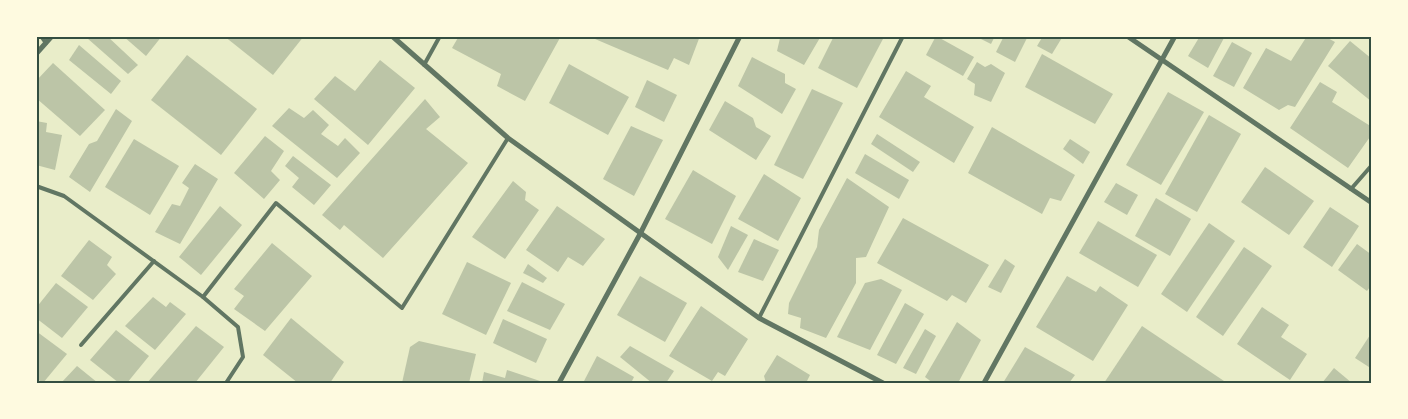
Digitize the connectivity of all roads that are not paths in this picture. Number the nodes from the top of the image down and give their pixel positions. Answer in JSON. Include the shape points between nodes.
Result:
{"nodes":[{"id":1,"x":41,"y":36,"type":"edge"},
{"id":2,"x":52,"y":36,"type":"edge"},
{"id":3,"x":392,"y":36,"type":"edge"},
{"id":4,"x":440,"y":36,"type":"edge"},
{"id":5,"x":740,"y":36,"type":"edge"},
{"id":6,"x":904,"y":36,"type":"edge"},
{"id":7,"x":1127,"y":36,"type":"edge"},
{"id":8,"x":1175,"y":36,"type":"edge"},
{"id":9,"x":46,"y":43,"type":"junction"},
{"id":10,"x":36,"y":54,"type":"edge"},
{"id":11,"x":1162,"y":60,"type":"junction"},
{"id":12,"x":424,"y":65,"type":"junction"},
{"id":13,"x":508,"y":138,"type":"junction"},
{"id":14,"x":1372,"y":165,"type":"edge"},
{"id":15,"x":36,"y":186,"type":"edge"},
{"id":16,"x":1351,"y":189,"type":"junction"},
{"id":17,"x":1372,"y":203,"type":"edge"},
{"id":18,"x":640,"y":234,"type":"junction"},
{"id":19,"x":154,"y":261,"type":"junction"},
{"id":20,"x":203,"y":297,"type":"junction"},
{"id":21,"x":759,"y":318,"type":"junction"},
{"id":22,"x":81,"y":345,"type":"dead end"},
{"id":23,"x":226,"y":383,"type":"edge"},
{"id":24,"x":558,"y":383,"type":"edge"},
{"id":25,"x":883,"y":383,"type":"edge"},
{"id":26,"x":984,"y":383,"type":"edge"}],
"edges":[{"from":1,"to":9,"type":"lane"},
{"from":2,"to":9,"type":"street"},
{"from":3,"to":12,"type":"street"},
{"from":4,"to":12,"type":"lane"},
{"from":5,"to":18,"type":"street"},
{"from":6,"to":21,"type":"lane"},
{"from":7,"to":11,"type":"street"},
{"from":8,"to":11,"type":"street"},
{"from":9,"to":10,"type":"street"},
{"from":11,"to":16,"type":"street"},
{"from":11,"to":26,"type":"street"},
{"from":12,"to":13,"type":"street"},
{"from":13,"to":18,"type":"street"},
{"from":13,"to":20,"type":"lane","via":[[402,308],[276,203]]},
{"from":14,"to":16,"type":"lane"},
{"from":15,"to":19,"type":"lane","via":[[64,196]]},
{"from":16,"to":17,"type":"street"},
{"from":18,"to":21,"type":"street"},
{"from":18,"to":24,"type":"street"},
{"from":19,"to":20,"type":"lane"},
{"from":19,"to":22,"type":"lane"},
{"from":20,"to":23,"type":"lane","via":[[238,328],[243,358]]},
{"from":21,"to":25,"type":"street"}]}
